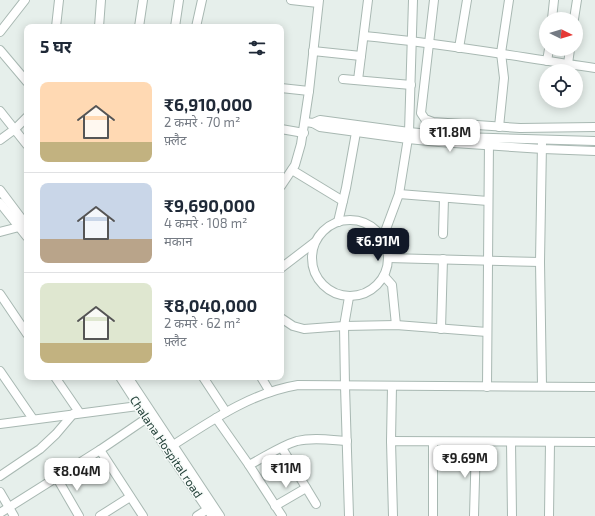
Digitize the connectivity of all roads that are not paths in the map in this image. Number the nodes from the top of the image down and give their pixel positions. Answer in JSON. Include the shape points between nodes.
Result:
{"nodes":[{"id":1,"x":26,"y":0,"type":"edge"},
{"id":2,"x":58,"y":0,"type":"edge"},
{"id":3,"x":102,"y":0,"type":"edge"},
{"id":4,"x":143,"y":0,"type":"edge"},
{"id":5,"x":179,"y":0,"type":"edge"},
{"id":6,"x":202,"y":0,"type":"edge"},
{"id":7,"x":291,"y":0,"type":"edge"},
{"id":8,"x":368,"y":0,"type":"edge"},
{"id":9,"x":413,"y":0,"type":"edge"},
{"id":10,"x":434,"y":0,"type":"edge"},
{"id":11,"x":467,"y":0,"type":"edge"},
{"id":12,"x":509,"y":0,"type":"edge"},
{"id":13,"x":554,"y":0,"type":"edge"},
{"id":14,"x":577,"y":0,"type":"edge"},
{"id":15,"x":319,"y":2,"type":"edge"},
{"id":16,"x":553,"y":12,"type":"edge"},
{"id":17,"x":575,"y":12,"type":"edge"},
{"id":18,"x":56,"y":24,"type":"edge"},
{"id":19,"x":99,"y":24,"type":"edge"},
{"id":20,"x":139,"y":24,"type":"edge"},
{"id":21,"x":175,"y":24,"type":"edge"},
{"id":22,"x":196,"y":24,"type":"edge"},
{"id":23,"x":0,"y":32,"type":"edge"},
{"id":24,"x":364,"y":36,"type":"junction"},
{"id":25,"x":411,"y":40,"type":"junction"},
{"id":26,"x":429,"y":43,"type":"junction"},
{"id":27,"x":459,"y":48,"type":"junction"},
{"id":28,"x":0,"y":50,"type":"edge"},
{"id":29,"x":313,"y":51,"type":"junction"},
{"id":30,"x":501,"y":53,"type":"junction"},
{"id":31,"x":361,"y":56,"type":"junction"},
{"id":32,"x":548,"y":56,"type":"edge"},
{"id":33,"x":569,"y":56,"type":"edge"},
{"id":34,"x":547,"y":61,"type":"junction"},
{"id":35,"x":568,"y":64,"type":"joint"},
{"id":36,"x":583,"y":66,"type":"edge"},
{"id":37,"x":595,"y":68,"type":"edge"},
{"id":38,"x":24,"y":78,"type":"edge"},
{"id":39,"x":343,"y":79,"type":"dead end"},
{"id":40,"x":358,"y":80,"type":"junction"},
{"id":41,"x":411,"y":86,"type":"junction"},
{"id":42,"x":284,"y":88,"type":"edge"},
{"id":43,"x":309,"y":91,"type":"junction"},
{"id":44,"x":0,"y":111,"type":"edge"},
{"id":45,"x":24,"y":120,"type":"edge"},
{"id":46,"x":309,"y":123,"type":"junction"},
{"id":47,"x":499,"y":127,"type":"junction"},
{"id":48,"x":595,"y":128,"type":"edge"},
{"id":49,"x":15,"y":129,"type":"junction"},
{"id":50,"x":357,"y":129,"type":"junction"},
{"id":51,"x":284,"y":130,"type":"edge"},
{"id":52,"x":304,"y":133,"type":"junction"},
{"id":53,"x":408,"y":136,"type":"junction"},
{"id":54,"x":0,"y":140,"type":"edge"},
{"id":55,"x":24,"y":141,"type":"edge"},
{"id":56,"x":595,"y":141,"type":"edge"},
{"id":57,"x":489,"y":142,"type":"junction"},
{"id":58,"x":542,"y":145,"type":"junction"},
{"id":59,"x":595,"y":150,"type":"edge"},
{"id":60,"x":292,"y":170,"type":"junction"},
{"id":61,"x":284,"y":182,"type":"edge"},
{"id":62,"x":0,"y":190,"type":"edge"},
{"id":63,"x":399,"y":194,"type":"junction"},
{"id":64,"x":444,"y":198,"type":"junction"},
{"id":65,"x":343,"y":201,"type":"junction"},
{"id":66,"x":488,"y":201,"type":"junction"},
{"id":67,"x":0,"y":203,"type":"edge"},
{"id":68,"x":338,"y":222,"type":"junction"},
{"id":69,"x":23,"y":226,"type":"edge"},
{"id":70,"x":0,"y":232,"type":"edge"},
{"id":71,"x":443,"y":234,"type":"dead end"},
{"id":72,"x":383,"y":237,"type":"junction"},
{"id":73,"x":316,"y":242,"type":"junction"},
{"id":74,"x":388,"y":258,"type":"junction"},
{"id":75,"x":442,"y":260,"type":"junction"},
{"id":76,"x":488,"y":260,"type":"junction"},
{"id":77,"x":540,"y":262,"type":"junction"},
{"id":78,"x":284,"y":266,"type":"edge"},
{"id":79,"x":384,"y":276,"type":"junction"},
{"id":80,"x":0,"y":294,"type":"edge"},
{"id":81,"x":349,"y":297,"type":"junction"},
{"id":82,"x":284,"y":320,"type":"edge"},
{"id":83,"x":396,"y":325,"type":"junction"},
{"id":84,"x":344,"y":326,"type":"junction"},
{"id":85,"x":441,"y":328,"type":"junction"},
{"id":86,"x":24,"y":330,"type":"edge"},
{"id":87,"x":487,"y":332,"type":"junction"},
{"id":88,"x":0,"y":372,"type":"edge"},
{"id":89,"x":57,"y":380,"type":"edge"},
{"id":90,"x":122,"y":380,"type":"edge"},
{"id":91,"x":130,"y":380,"type":"edge"},
{"id":92,"x":205,"y":380,"type":"edge"},
{"id":93,"x":263,"y":380,"type":"edge"},
{"id":94,"x":345,"y":386,"type":"junction"},
{"id":95,"x":392,"y":386,"type":"junction"},
{"id":96,"x":542,"y":386,"type":"junction"},
{"id":97,"x":487,"y":387,"type":"junction"},
{"id":98,"x":595,"y":387,"type":"edge"},
{"id":99,"x":270,"y":392,"type":"junction"},
{"id":100,"x":138,"y":406,"type":"junction"},
{"id":101,"x":226,"y":412,"type":"junction"},
{"id":102,"x":76,"y":413,"type":"junction"},
{"id":103,"x":147,"y":418,"type":"junction"},
{"id":104,"x":216,"y":418,"type":"junction"},
{"id":105,"x":33,"y":419,"type":"junction"},
{"id":106,"x":1,"y":422,"type":"edge"},
{"id":107,"x":347,"y":441,"type":"junction"},
{"id":108,"x":391,"y":441,"type":"junction"},
{"id":109,"x":433,"y":442,"type":"junction"},
{"id":110,"x":476,"y":442,"type":"junction"},
{"id":111,"x":512,"y":442,"type":"junction"},
{"id":112,"x":595,"y":442,"type":"edge"},
{"id":113,"x":550,"y":443,"type":"junction"},
{"id":114,"x":170,"y":447,"type":"junction"},
{"id":115,"x":282,"y":448,"type":"junction"},
{"id":116,"x":100,"y":450,"type":"junction"},
{"id":117,"x":249,"y":465,"type":"junction"},
{"id":118,"x":0,"y":476,"type":"edge"},
{"id":119,"x":58,"y":478,"type":"junction"},
{"id":120,"x":306,"y":488,"type":"junction"},
{"id":121,"x":0,"y":492,"type":"edge"},
{"id":122,"x":130,"y":497,"type":"junction"},
{"id":123,"x":316,"y":504,"type":"dead end"},
{"id":124,"x":275,"y":506,"type":"junction"},
{"id":125,"x":8,"y":507,"type":"junction"},
{"id":126,"x":208,"y":509,"type":"junction"},
{"id":127,"x":0,"y":513,"type":"edge"},
{"id":128,"x":14,"y":516,"type":"edge"},
{"id":129,"x":79,"y":516,"type":"edge"},
{"id":130,"x":100,"y":516,"type":"edge"},
{"id":131,"x":143,"y":516,"type":"edge"},
{"id":132,"x":197,"y":516,"type":"edge"},
{"id":133,"x":212,"y":516,"type":"edge"},
{"id":134,"x":220,"y":516,"type":"edge"},
{"id":135,"x":282,"y":516,"type":"edge"},
{"id":136,"x":349,"y":516,"type":"edge"},
{"id":137,"x":393,"y":516,"type":"edge"},
{"id":138,"x":433,"y":516,"type":"edge"},
{"id":139,"x":474,"y":516,"type":"edge"},
{"id":140,"x":512,"y":516,"type":"edge"},
{"id":141,"x":549,"y":516,"type":"edge"}],
"edges":[{"from":1,"to":23,"type":"street"},
{"from":2,"to":18,"type":"street"},
{"from":3,"to":19,"type":"street"},
{"from":4,"to":20,"type":"street"},
{"from":5,"to":21,"type":"street"},
{"from":6,"to":22,"type":"street"},
{"from":7,"to":15,"type":"street"},
{"from":8,"to":24,"type":"street"},
{"from":9,"to":25,"type":"street"},
{"from":10,"to":26,"type":"street"},
{"from":11,"to":27,"type":"street"},
{"from":12,"to":30,"type":"street"},
{"from":13,"to":16,"type":"street"},
{"from":14,"to":17,"type":"street"},
{"from":15,"to":29,"type":"street"},
{"from":24,"to":25,"type":"street"},
{"from":24,"to":31,"type":"street"},
{"from":25,"to":26,"type":"street"},
{"from":25,"to":41,"type":"street"},
{"from":26,"to":27,"type":"street"},
{"from":26,"to":47,"type":"street","via":[[421,113],[425,120]]},
{"from":27,"to":30,"type":"street"},
{"from":28,"to":38,"type":"street"},
{"from":29,"to":31,"type":"street"},
{"from":29,"to":43,"type":"street"},
{"from":30,"to":34,"type":"street"},
{"from":30,"to":47,"type":"street","via":[[504,78]]},
{"from":31,"to":40,"type":"street"},
{"from":32,"to":34,"type":"street"},
{"from":33,"to":35,"type":"street"},
{"from":34,"to":35,"type":"street"},
{"from":36,"to":37,"type":"street"},
{"from":39,"to":40,"type":"street"},
{"from":40,"to":41,"type":"street"},
{"from":41,"to":53,"type":"street"},
{"from":42,"to":43,"type":"street"},
{"from":43,"to":46,"type":"street"},
{"from":44,"to":49,"type":"street"},
{"from":45,"to":49,"type":"street"},
{"from":46,"to":50,"type":"street","via":[[320,127]]},
{"from":46,"to":52,"type":"street"},
{"from":47,"to":48,"type":"street"},
{"from":49,"to":54,"type":"street"},
{"from":49,"to":55,"type":"street"},
{"from":50,"to":53,"type":"street"},
{"from":50,"to":65,"type":"street"},
{"from":51,"to":52,"type":"street"},
{"from":52,"to":60,"type":"street"},
{"from":53,"to":57,"type":"street"},
{"from":53,"to":63,"type":"street"},
{"from":56,"to":58,"type":"street"},
{"from":57,"to":58,"type":"street"},
{"from":57,"to":66,"type":"street"},
{"from":58,"to":59,"type":"street"},
{"from":58,"to":77,"type":"street"},
{"from":60,"to":61,"type":"street"},
{"from":60,"to":65,"type":"street"},
{"from":62,"to":69,"type":"street"},
{"from":63,"to":64,"type":"street"},
{"from":63,"to":72,"type":"street"},
{"from":64,"to":66,"type":"street"},
{"from":64,"to":71,"type":"street"},
{"from":65,"to":68,"type":"street"},
{"from":66,"to":76,"type":"street"},
{"from":67,"to":69,"type":"street"},
{"from":68,"to":72,"type":"street","via":[[362,222]]},
{"from":68,"to":73,"type":"street","via":[[322,232]]},
{"from":69,"to":70,"type":"street"},
{"from":72,"to":74,"type":"street"},
{"from":73,"to":78,"type":"street"},
{"from":73,"to":81,"type":"street","via":[[312,259],[316,276],[328,290]]},
{"from":74,"to":75,"type":"street"},
{"from":74,"to":79,"type":"street"},
{"from":75,"to":76,"type":"street"},
{"from":75,"to":85,"type":"street"},
{"from":76,"to":77,"type":"street"},
{"from":76,"to":87,"type":"street"},
{"from":77,"to":96,"type":"street"},
{"from":79,"to":81,"type":"street","via":[[377,286],[367,293]]},
{"from":79,"to":83,"type":"street","via":[[392,286]]},
{"from":80,"to":86,"type":"street"},
{"from":81,"to":84,"type":"street"},
{"from":82,"to":84,"type":"street","via":[[304,329]]},
{"from":83,"to":84,"type":"street"},
{"from":83,"to":85,"type":"street"},
{"from":84,"to":94,"type":"street"},
{"from":85,"to":87,"type":"street"},
{"from":87,"to":97,"type":"street"},
{"from":88,"to":105,"type":"street"},
{"from":89,"to":102,"type":"street"},
{"from":90,"to":100,"type":"street","name":"Chalana Hospital road"},
{"from":91,"to":114,"type":"street","name":"Chalana Hospital road"},
{"from":92,"to":101,"type":"street"},
{"from":93,"to":99,"type":"street"},
{"from":94,"to":95,"type":"street"},
{"from":94,"to":99,"type":"street","via":[[298,385]]},
{"from":94,"to":107,"type":"street"},
{"from":95,"to":97,"type":"street"},
{"from":95,"to":108,"type":"street"},
{"from":96,"to":97,"type":"street"},
{"from":96,"to":98,"type":"street"},
{"from":99,"to":101,"type":"street"},
{"from":100,"to":102,"type":"street"},
{"from":100,"to":103,"type":"street","name":"Chalana Hospital road"},
{"from":101,"to":104,"type":"street"},
{"from":102,"to":105,"type":"street"},
{"from":102,"to":118,"type":"street","via":[[40,449]]},
{"from":103,"to":114,"type":"street","name":"Chalana Hospital road"},
{"from":103,"to":116,"type":"street"},
{"from":104,"to":114,"type":"street"},
{"from":104,"to":117,"type":"street"},
{"from":105,"to":106,"type":"street"},
{"from":107,"to":115,"type":"street","via":[[310,439]]},
{"from":107,"to":136,"type":"street"},
{"from":108,"to":109,"type":"street"},
{"from":108,"to":137,"type":"street"},
{"from":109,"to":110,"type":"street"},
{"from":109,"to":138,"type":"street"},
{"from":110,"to":111,"type":"street"},
{"from":110,"to":139,"type":"street"},
{"from":111,"to":113,"type":"street"},
{"from":111,"to":140,"type":"street"},
{"from":112,"to":113,"type":"street"},
{"from":113,"to":141,"type":"street"},
{"from":114,"to":126,"type":"street","name":"Chalana Hospital road"},
{"from":114,"to":134,"type":"street","name":"Chalana Hospital road"},
{"from":115,"to":117,"type":"street"},
{"from":115,"to":120,"type":"street"},
{"from":116,"to":119,"type":"street"},
{"from":116,"to":122,"type":"street"},
{"from":117,"to":124,"type":"street"},
{"from":119,"to":125,"type":"street"},
{"from":119,"to":129,"type":"street"},
{"from":120,"to":123,"type":"street"},
{"from":120,"to":124,"type":"street"},
{"from":121,"to":125,"type":"street"},
{"from":122,"to":130,"type":"street"},
{"from":122,"to":131,"type":"street"},
{"from":124,"to":135,"type":"street"},
{"from":125,"to":127,"type":"street"},
{"from":125,"to":128,"type":"street"},
{"from":126,"to":132,"type":"street"},
{"from":126,"to":133,"type":"street","name":"Chalana Hospital road"}]}
